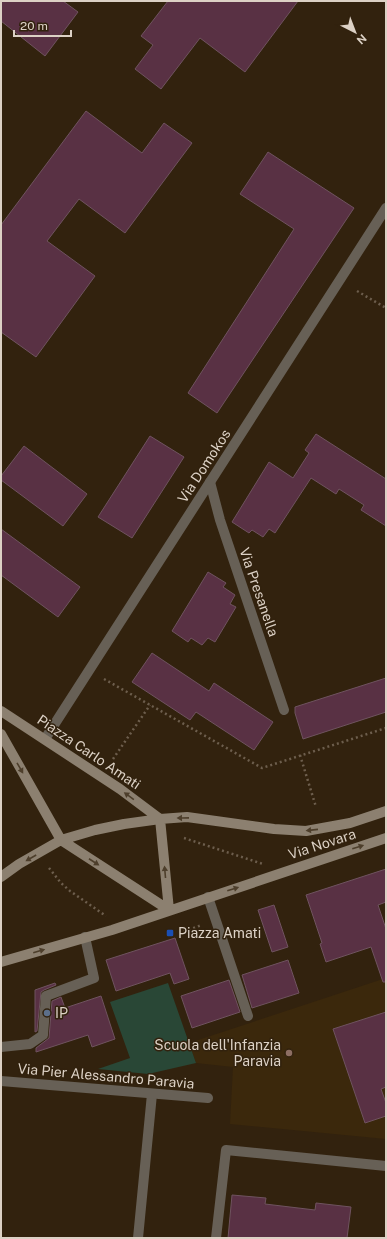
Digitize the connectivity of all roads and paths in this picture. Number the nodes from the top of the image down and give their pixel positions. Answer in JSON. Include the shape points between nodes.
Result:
{"nodes":[{"id":1,"x":386,"y":208,"type":"edge"},
{"id":2,"x":357,"y":291,"type":"dead end"},
{"id":3,"x":386,"y":308,"type":"edge"},
{"id":4,"x":210,"y":482,"type":"junction"},
{"id":5,"x":104,"y":679,"type":"dead end"},
{"id":6,"x":150,"y":705,"type":"junction"},
{"id":7,"x":284,"y":710,"type":"dead end"},
{"id":8,"x":1,"y":711,"type":"edge"},
{"id":9,"x":386,"y":728,"type":"edge"},
{"id":10,"x":1,"y":734,"type":"edge"},
{"id":11,"x":45,"y":739,"type":"junction"},
{"id":12,"x":300,"y":755,"type":"junction"},
{"id":13,"x":112,"y":758,"type":"dead end"},
{"id":14,"x":316,"y":807,"type":"dead end"},
{"id":15,"x":386,"y":811,"type":"edge"},
{"id":16,"x":160,"y":819,"type":"junction"},
{"id":17,"x":184,"y":838,"type":"dead end"},
{"id":18,"x":386,"y":838,"type":"edge"},
{"id":19,"x":61,"y":840,"type":"junction"},
{"id":20,"x":263,"y":864,"type":"dead end"},
{"id":21,"x":49,"y":868,"type":"dead end"},
{"id":22,"x":1,"y":877,"type":"edge"},
{"id":23,"x":208,"y":897,"type":"junction"},
{"id":24,"x":169,"y":910,"type":"junction"},
{"id":25,"x":108,"y":918,"type":"dead end"},
{"id":26,"x":206,"y":924,"type":"dead end"},
{"id":27,"x":179,"y":933,"type":"dead end"},
{"id":28,"x":85,"y":937,"type":"junction"},
{"id":29,"x":1,"y":962,"type":"edge"},
{"id":30,"x":1,"y":966,"type":"edge"},
{"id":31,"x":248,"y":1016,"type":"dead end"},
{"id":32,"x":1,"y":1047,"type":"edge"},
{"id":33,"x":1,"y":1081,"type":"edge"},
{"id":34,"x":152,"y":1094,"type":"junction"},
{"id":35,"x":208,"y":1098,"type":"dead end"},
{"id":36,"x":386,"y":1166,"type":"edge"},
{"id":37,"x":138,"y":1238,"type":"edge"},
{"id":38,"x":216,"y":1238,"type":"edge"}],
"edges":[{"from":1,"to":4,"type":"street","name":"Via Domokos"},
{"from":2,"to":3,"type":"path"},
{"from":4,"to":7,"type":"street","name":"Via Presanella","via":[[220,520]]},
{"from":4,"to":11,"type":"street","name":"Via Domokos"},
{"from":5,"to":6,"type":"path"},
{"from":6,"to":12,"type":"path","via":[[262,768]]},
{"from":6,"to":13,"type":"path"},
{"from":8,"to":11,"type":"street","name":"Piazza Carlo Amati"},
{"from":9,"to":12,"type":"path"},
{"from":10,"to":19,"type":"street","one_way":true},
{"from":16,"to":11,"type":"street","name":"Piazza Carlo Amati","one_way":true},
{"from":12,"to":14,"type":"path"},
{"from":15,"to":16,"type":"street","name":"Via Novara","one_way":true,"via":[[350,823],[313,830],[292,830],[187,817]]},
{"from":16,"to":19,"type":"street","via":[[95,830]]},
{"from":24,"to":16,"type":"street","one_way":true},
{"from":17,"to":20,"type":"path"},
{"from":23,"to":18,"type":"street","name":"Via Novara","one_way":true},
{"from":19,"to":22,"type":"street","one_way":true},
{"from":19,"to":24,"type":"street","one_way":true},
{"from":21,"to":25,"type":"path","via":[[70,891]]},
{"from":23,"to":24,"type":"street"},
{"from":23,"to":31,"type":"street"},
{"from":24,"to":28,"type":"street"},
{"from":26,"to":27,"type":"path"},
{"from":29,"to":28,"type":"street","one_way":true},
{"from":28,"to":32,"type":"street","via":[[94,978],[46,996],[43,1036],[30,1044]]},
{"from":29,"to":30,"type":"street"},
{"from":33,"to":34,"type":"street","name":"Via Pier Alessandro Paravia"},
{"from":34,"to":35,"type":"street","name":"Via Pier Alessandro Paravia"},
{"from":34,"to":37,"type":"street"},
{"from":36,"to":38,"type":"street","via":[[226,1150]]}]}
